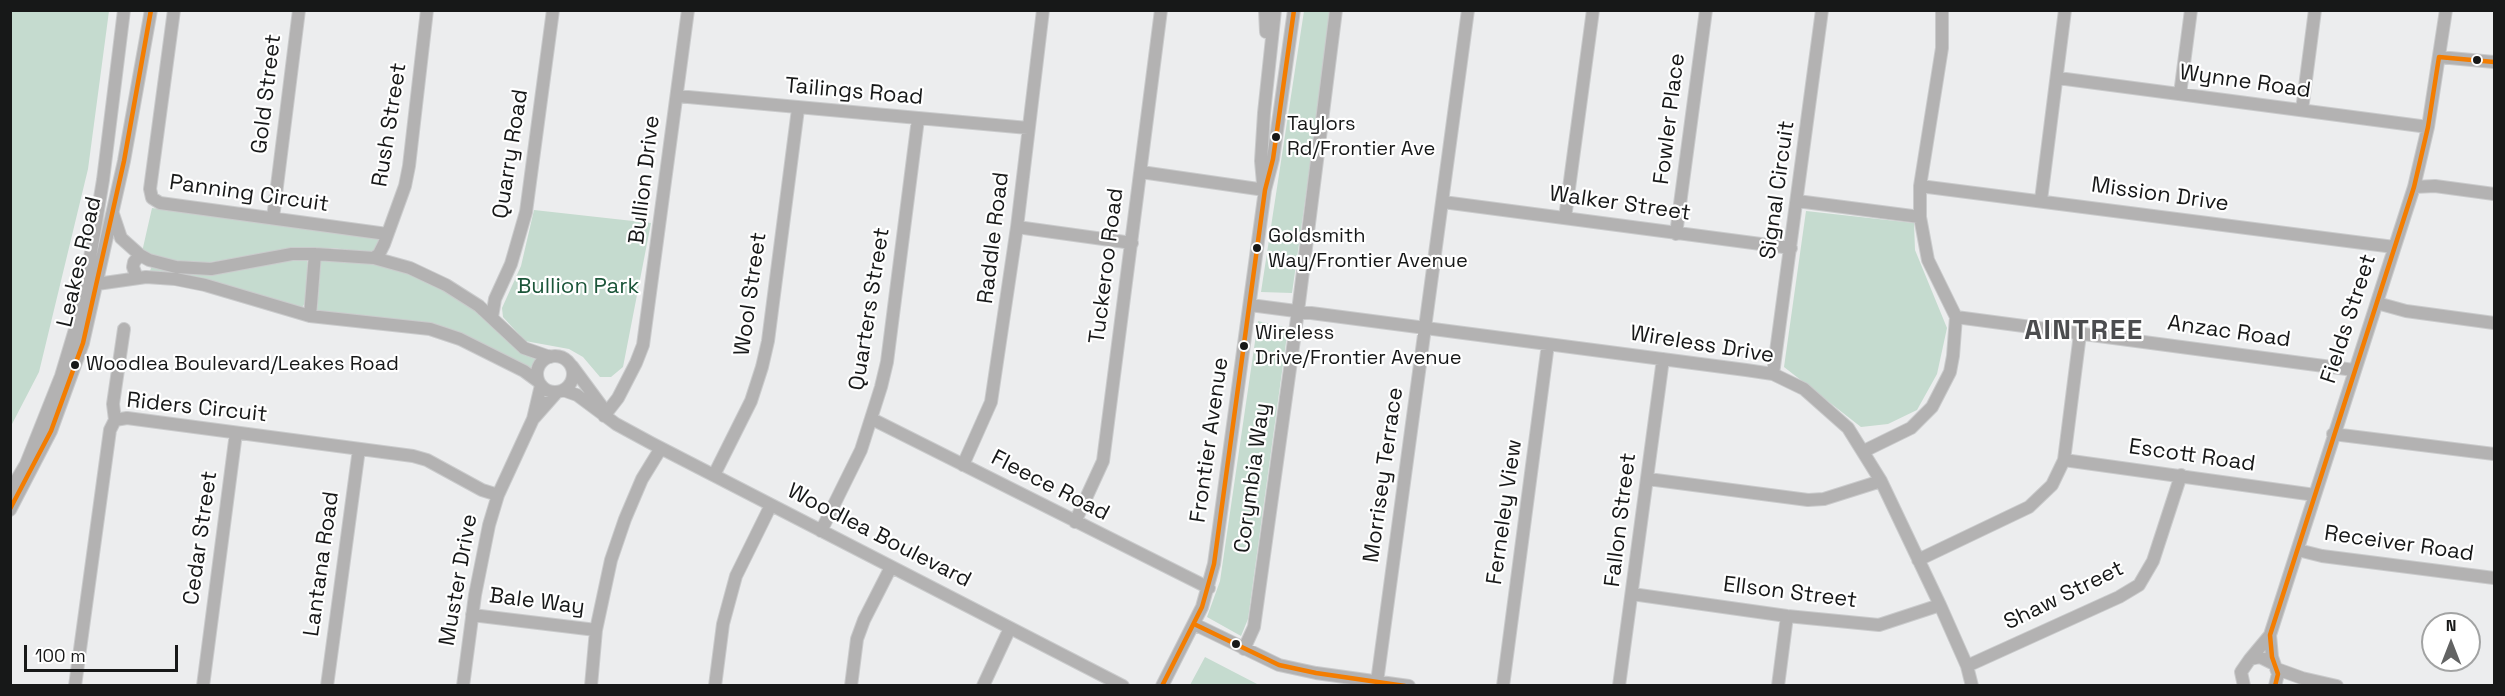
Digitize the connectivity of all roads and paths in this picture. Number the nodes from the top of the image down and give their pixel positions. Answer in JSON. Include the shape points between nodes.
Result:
{"nodes":[{"id":1,"x":124,"y":10,"type":"edge"},
{"id":2,"x":151,"y":10,"type":"edge"},
{"id":3,"x":174,"y":10,"type":"edge"},
{"id":4,"x":299,"y":10,"type":"edge"},
{"id":5,"x":427,"y":10,"type":"edge"},
{"id":6,"x":553,"y":10,"type":"edge"},
{"id":7,"x":688,"y":10,"type":"edge"},
{"id":8,"x":1043,"y":10,"type":"edge"},
{"id":9,"x":1161,"y":10,"type":"edge"},
{"id":10,"x":1265,"y":10,"type":"edge"},
{"id":11,"x":1275,"y":10,"type":"edge"},
{"id":12,"x":1335,"y":10,"type":"edge"},
{"id":13,"x":1468,"y":10,"type":"edge"},
{"id":14,"x":1593,"y":10,"type":"edge"},
{"id":15,"x":1706,"y":10,"type":"edge"},
{"id":16,"x":1822,"y":10,"type":"edge"},
{"id":17,"x":1942,"y":10,"type":"edge"},
{"id":18,"x":2065,"y":10,"type":"edge"},
{"id":19,"x":2190,"y":10,"type":"edge"},
{"id":20,"x":2315,"y":10,"type":"edge"},
{"id":21,"x":2446,"y":10,"type":"edge"},
{"id":22,"x":1294,"y":11,"type":"edge"},
{"id":23,"x":2439,"y":57,"type":"junction"},
{"id":24,"x":2494,"y":62,"type":"edge"},
{"id":25,"x":1268,"y":66,"type":"junction"},
{"id":26,"x":2058,"y":78,"type":"junction"},
{"id":27,"x":2180,"y":94,"type":"junction"},
{"id":28,"x":676,"y":96,"type":"junction"},
{"id":29,"x":798,"y":109,"type":"junction"},
{"id":30,"x":2302,"y":111,"type":"junction"},
{"id":31,"x":918,"y":118,"type":"junction"},
{"id":32,"x":2428,"y":127,"type":"junction"},
{"id":33,"x":1028,"y":128,"type":"junction"},
{"id":34,"x":1141,"y":172,"type":"junction"},
{"id":35,"x":1920,"y":186,"type":"junction"},
{"id":36,"x":2414,"y":187,"type":"junction"},
{"id":37,"x":1265,"y":190,"type":"junction"},
{"id":38,"x":2494,"y":194,"type":"edge"},
{"id":39,"x":2041,"y":200,"type":"junction"},
{"id":40,"x":1797,"y":201,"type":"junction"},
{"id":41,"x":1443,"y":202,"type":"junction"},
{"id":42,"x":113,"y":213,"type":"junction"},
{"id":43,"x":1920,"y":217,"type":"junction"},
{"id":44,"x":273,"y":218,"type":"junction"},
{"id":45,"x":1565,"y":218,"type":"junction"},
{"id":46,"x":1017,"y":227,"type":"junction"},
{"id":47,"x":1676,"y":234,"type":"junction"},
{"id":48,"x":386,"y":239,"type":"junction"},
{"id":49,"x":1132,"y":243,"type":"junction"},
{"id":50,"x":2394,"y":247,"type":"junction"},
{"id":51,"x":1791,"y":248,"type":"junction"},
{"id":52,"x":315,"y":254,"type":"junction"},
{"id":53,"x":140,"y":255,"type":"junction"},
{"id":54,"x":374,"y":258,"type":"junction"},
{"id":55,"x":387,"y":261,"type":"junction"},
{"id":56,"x":137,"y":278,"type":"junction"},
{"id":57,"x":97,"y":284,"type":"junction"},
{"id":58,"x":495,"y":299,"type":"junction"},
{"id":59,"x":2377,"y":303,"type":"junction"},
{"id":60,"x":1250,"y":305,"type":"junction"},
{"id":61,"x":479,"y":306,"type":"junction"},
{"id":62,"x":1298,"y":311,"type":"junction"},
{"id":63,"x":310,"y":316,"type":"junction"},
{"id":64,"x":492,"y":317,"type":"junction"},
{"id":65,"x":1956,"y":317,"type":"junction"},
{"id":66,"x":2494,"y":323,"type":"edge"},
{"id":67,"x":1426,"y":328,"type":"junction"},
{"id":68,"x":124,"y":329,"type":"dead end"},
{"id":69,"x":2080,"y":334,"type":"junction"},
{"id":70,"x":1548,"y":344,"type":"junction"},
{"id":71,"x":550,"y":357,"type":"junction"},
{"id":72,"x":1663,"y":359,"type":"junction"},
{"id":73,"x":571,"y":365,"type":"junction"},
{"id":74,"x":2354,"y":370,"type":"junction"},
{"id":75,"x":1773,"y":374,"type":"junction"},
{"id":76,"x":540,"y":383,"type":"junction"},
{"id":77,"x":560,"y":391,"type":"junction"},
{"id":78,"x":605,"y":414,"type":"junction"},
{"id":79,"x":533,"y":418,"type":"junction"},
{"id":80,"x":872,"y":419,"type":"junction"},
{"id":81,"x":115,"y":420,"type":"junction"},
{"id":82,"x":236,"y":433,"type":"junction"},
{"id":83,"x":2333,"y":434,"type":"junction"},
{"id":84,"x":661,"y":448,"type":"junction"},
{"id":85,"x":359,"y":449,"type":"junction"},
{"id":86,"x":1864,"y":451,"type":"junction"},
{"id":87,"x":2494,"y":454,"type":"edge"},
{"id":88,"x":2064,"y":460,"type":"junction"},
{"id":89,"x":963,"y":465,"type":"junction"},
{"id":90,"x":2181,"y":475,"type":"junction"},
{"id":91,"x":714,"y":476,"type":"junction"},
{"id":92,"x":1648,"y":478,"type":"junction"},
{"id":93,"x":1881,"y":481,"type":"junction"},
{"id":94,"x":10,"y":491,"type":"edge"},
{"id":95,"x":498,"y":495,"type":"junction"},
{"id":96,"x":2315,"y":495,"type":"junction"},
{"id":97,"x":771,"y":504,"type":"junction"},
{"id":98,"x":10,"y":510,"type":"edge"},
{"id":99,"x":1075,"y":522,"type":"junction"},
{"id":100,"x":821,"y":531,"type":"junction"},
{"id":101,"x":2298,"y":550,"type":"junction"},
{"id":102,"x":1918,"y":560,"type":"junction"},
{"id":103,"x":891,"y":567,"type":"junction"},
{"id":104,"x":2494,"y":578,"type":"edge"},
{"id":105,"x":1209,"y":588,"type":"junction"},
{"id":106,"x":1632,"y":594,"type":"junction"},
{"id":107,"x":1940,"y":605,"type":"junction"},
{"id":108,"x":472,"y":615,"type":"junction"},
{"id":109,"x":1787,"y":616,"type":"junction"},
{"id":110,"x":1194,"y":624,"type":"junction"},
{"id":111,"x":1010,"y":628,"type":"junction"},
{"id":112,"x":596,"y":630,"type":"junction"},
{"id":113,"x":2270,"y":635,"type":"junction"},
{"id":114,"x":1244,"y":649,"type":"junction"},
{"id":115,"x":2250,"y":659,"type":"junction"},
{"id":116,"x":1967,"y":666,"type":"junction"},
{"id":117,"x":2276,"y":667,"type":"junction"},
{"id":118,"x":2242,"y":680,"type":"edge"},
{"id":119,"x":1377,"y":682,"type":"junction"},
{"id":120,"x":2318,"y":682,"type":"junction"},
{"id":121,"x":75,"y":686,"type":"edge"},
{"id":122,"x":203,"y":686,"type":"edge"},
{"id":123,"x":327,"y":686,"type":"edge"},
{"id":124,"x":463,"y":686,"type":"edge"},
{"id":125,"x":591,"y":686,"type":"edge"},
{"id":126,"x":715,"y":686,"type":"edge"},
{"id":127,"x":851,"y":686,"type":"edge"},
{"id":128,"x":983,"y":686,"type":"edge"},
{"id":129,"x":1123,"y":686,"type":"edge"},
{"id":130,"x":1162,"y":686,"type":"edge"},
{"id":131,"x":1409,"y":686,"type":"edge"},
{"id":132,"x":1503,"y":686,"type":"edge"},
{"id":133,"x":1619,"y":686,"type":"edge"},
{"id":134,"x":1778,"y":686,"type":"edge"},
{"id":135,"x":1972,"y":686,"type":"edge"},
{"id":136,"x":2231,"y":686,"type":"edge"},
{"id":137,"x":2276,"y":686,"type":"edge"},
{"id":138,"x":2337,"y":686,"type":"edge"}],
"edges":[{"from":1,"to":94,"type":"street","name":"Leakes Road","via":[[103,180],[81,306],[61,376],[27,464]]},
{"from":2,"to":42,"type":"street","name":"Leakes Road"},
{"from":3,"to":44,"type":"street","name":"Panning Circuit","via":[[150,189],[152,198],[160,203]]},
{"from":4,"to":44,"type":"street","name":"Gold Street"},
{"from":5,"to":48,"type":"street","name":"Rush Street","via":[[409,166]]},
{"from":6,"to":58,"type":"street","name":"Quarry Road","via":[[526,212]]},
{"from":7,"to":28,"type":"street","name":"Bullion Drive"},
{"from":8,"to":33,"type":"street","name":"Raddle Road"},
{"from":9,"to":34,"type":"street","name":"Tuckeroo Road"},
{"from":10,"to":25,"type":"street"},
{"from":11,"to":25,"type":"street","name":"Frontier Avenue"},
{"from":12,"to":62,"type":"street","name":"Corymbia Way"},
{"from":13,"to":41,"type":"street","name":"Morrisey Terrace"},
{"from":14,"to":45,"type":"street"},
{"from":15,"to":47,"type":"street","name":"Fowler Place"},
{"from":16,"to":40,"type":"street","name":"Signal Circuit"},
{"from":17,"to":35,"type":"street","via":[[1942,48]]},
{"from":18,"to":26,"type":"street"},
{"from":19,"to":27,"type":"street"},
{"from":20,"to":30,"type":"street"},
{"from":21,"to":23,"type":"street","name":"Fields Street"},
{"from":22,"to":37,"type":"street","name":"Frontier Avenue"},
{"from":23,"to":24,"type":"street"},
{"from":23,"to":32,"type":"street","name":"Fields Street"},
{"from":25,"to":37,"type":"street","name":"Frontier Avenue","via":[[1261,161]]},
{"from":26,"to":27,"type":"street","name":"Wynne Road"},
{"from":26,"to":39,"type":"street"},
{"from":27,"to":30,"type":"street","name":"Wynne Road"},
{"from":28,"to":29,"type":"street","name":"Tailings Road"},
{"from":28,"to":78,"type":"street","name":"Bullion Drive","via":[[643,345],[618,399]]},
{"from":29,"to":31,"type":"street","name":"Tailings Road"},
{"from":29,"to":91,"type":"street","name":"Wool Street","via":[[768,341],[751,401]]},
{"from":30,"to":32,"type":"street","name":"Wynne Road"},
{"from":31,"to":33,"type":"street","name":"Tailings Road"},
{"from":31,"to":80,"type":"street","name":"Quarters Street","via":[[886,362]]},
{"from":32,"to":36,"type":"street","name":"Fields Street"},
{"from":33,"to":46,"type":"street","name":"Raddle Road"},
{"from":34,"to":37,"type":"street"},
{"from":34,"to":49,"type":"street","name":"Tuckeroo Road"},
{"from":35,"to":39,"type":"street","name":"Mission Drive"},
{"from":35,"to":43,"type":"street"},
{"from":36,"to":38,"type":"street"},
{"from":36,"to":50,"type":"street","name":"Fields Street"},
{"from":37,"to":60,"type":"street","name":"Frontier Avenue"},
{"from":39,"to":50,"type":"street","name":"Mission Drive"},
{"from":40,"to":43,"type":"street"},
{"from":40,"to":51,"type":"street","name":"Signal Circuit"},
{"from":41,"to":45,"type":"street","name":"Walker Street"},
{"from":41,"to":67,"type":"street","name":"Morrisey Terrace"},
{"from":42,"to":53,"type":"street","via":[[121,238]]},
{"from":42,"to":57,"type":"street","name":"Leakes Road"},
{"from":43,"to":65,"type":"street","via":[[1928,260]]},
{"from":44,"to":48,"type":"street","name":"Panning Circuit"},
{"from":45,"to":47,"type":"street","name":"Walker Street"},
{"from":46,"to":49,"type":"street"},
{"from":46,"to":89,"type":"street","name":"Raddle Road","via":[[991,402]]},
{"from":47,"to":51,"type":"street","name":"Walker Street"},
{"from":48,"to":54,"type":"street","name":"Rush Street"},
{"from":48,"to":55,"type":"street"},
{"from":49,"to":99,"type":"street","name":"Tuckeroo Road","via":[[1103,461]]},
{"from":50,"to":59,"type":"street","name":"Fields Street"},
{"from":51,"to":75,"type":"street","name":"Signal Circuit"},
{"from":52,"to":53,"type":"street","via":[[202,269],[165,265]]},
{"from":52,"to":54,"type":"street"},
{"from":52,"to":63,"type":"street"},
{"from":53,"to":56,"type":"street","via":[[133,267]]},
{"from":54,"to":55,"type":"street"},
{"from":55,"to":61,"type":"street","via":[[446,285]]},
{"from":56,"to":57,"type":"street"},
{"from":56,"to":63,"type":"street","via":[[158,277],[205,285]]},
{"from":57,"to":98,"type":"street","name":"Leakes Road","via":[[83,343],[60,409]]},
{"from":58,"to":61,"type":"street"},
{"from":58,"to":64,"type":"street","name":"Quarry Road"},
{"from":59,"to":66,"type":"street"},
{"from":59,"to":74,"type":"street","name":"Fields Street"},
{"from":60,"to":62,"type":"street","name":"Wireless Drive"},
{"from":60,"to":105,"type":"street","name":"Frontier Avenue"},
{"from":61,"to":64,"type":"street"},
{"from":62,"to":67,"type":"street","name":"Wireless Drive"},
{"from":62,"to":114,"type":"street","name":"Corymbia Way","via":[[1254,627]]},
{"from":63,"to":76,"type":"street","via":[[430,329],[460,339]]},
{"from":64,"to":71,"type":"street","via":[[524,348]]},
{"from":65,"to":69,"type":"street","name":"Anzac Road"},
{"from":65,"to":86,"type":"street","via":[[1950,372],[1932,407],[1911,428]]},
{"from":67,"to":70,"type":"street","name":"Wireless Drive"},
{"from":67,"to":119,"type":"street","name":"Morrisey Terrace"},
{"from":68,"to":81,"type":"street","via":[[113,404]]},
{"from":69,"to":74,"type":"street","name":"Anzac Road"},
{"from":69,"to":88,"type":"street"},
{"from":70,"to":72,"type":"street","name":"Wireless Drive"},
{"from":70,"to":132,"type":"street","name":"Ferneley View"},
{"from":71,"to":73,"type":"street","via":[[562,357]]},
{"from":71,"to":76,"type":"street","via":[[540,364]]},
{"from":72,"to":75,"type":"street","name":"Wireless Drive"},
{"from":72,"to":92,"type":"street","name":"Fallon Street"},
{"from":73,"to":77,"type":"street","via":[[573,377],[568,387]]},
{"from":73,"to":78,"type":"street","name":"Woodlea Boulevard"},
{"from":74,"to":83,"type":"street","name":"Fields Street"},
{"from":75,"to":86,"type":"street","name":"Wireless Drive","via":[[1804,389],[1827,408]]},
{"from":76,"to":77,"type":"street","via":[[551,392]]},
{"from":76,"to":79,"type":"street","name":"Muster Drive"},
{"from":77,"to":78,"type":"street","name":"Woodlea Boulevard","via":[[577,395]]},
{"from":77,"to":79,"type":"street","name":"Muster Drive"},
{"from":78,"to":84,"type":"street","name":"Woodlea Boulevard"},
{"from":79,"to":95,"type":"street","name":"Muster Drive"},
{"from":80,"to":89,"type":"street","name":"Fleece Road"},
{"from":80,"to":100,"type":"street","name":"Quarters Street"},
{"from":81,"to":82,"type":"street","name":"Riders Circuit","via":[[128,418]]},
{"from":81,"to":121,"type":"street","name":"Riders Circuit","via":[[110,430]]},
{"from":82,"to":85,"type":"street","name":"Riders Circuit"},
{"from":82,"to":122,"type":"street","name":"Cedar Street"},
{"from":83,"to":87,"type":"street"},
{"from":83,"to":96,"type":"street","name":"Fields Street"},
{"from":84,"to":91,"type":"street","name":"Woodlea Boulevard"},
{"from":84,"to":112,"type":"street","via":[[625,519],[611,560]]},
{"from":85,"to":95,"type":"street","name":"Riders Circuit","via":[[427,460]]},
{"from":85,"to":123,"type":"street","name":"Lantana Road"},
{"from":86,"to":93,"type":"street","name":"Wireless Drive"},
{"from":88,"to":90,"type":"street","name":"Escott Road"},
{"from":88,"to":102,"type":"street","via":[[2052,485],[2029,507]]},
{"from":89,"to":99,"type":"street","name":"Fleece Road"},
{"from":90,"to":96,"type":"street","name":"Escott Road"},
{"from":90,"to":116,"type":"street","name":"Shaw Street","via":[[2153,561],[2139,585]]},
{"from":91,"to":97,"type":"street","name":"Woodlea Boulevard"},
{"from":92,"to":93,"type":"street","via":[[1808,500],[1824,499]]},
{"from":92,"to":106,"type":"street","name":"Fallon Street"},
{"from":93,"to":102,"type":"street","name":"Wireless Drive"},
{"from":95,"to":108,"type":"street","name":"Muster Drive","via":[[482,551]]},
{"from":96,"to":101,"type":"street","name":"Fields Street"},
{"from":97,"to":100,"type":"street","name":"Woodlea Boulevard"},
{"from":97,"to":126,"type":"street","via":[[736,576],[723,624]]},
{"from":99,"to":105,"type":"street","name":"Fleece Road"},
{"from":100,"to":103,"type":"street","name":"Woodlea Boulevard"},
{"from":101,"to":104,"type":"street","name":"Receiver Road"},
{"from":101,"to":113,"type":"street","name":"Fields Street"},
{"from":102,"to":107,"type":"street","name":"Wireless Drive"},
{"from":103,"to":111,"type":"street","name":"Woodlea Boulevard"},
{"from":103,"to":127,"type":"street","via":[[857,639]]},
{"from":105,"to":110,"type":"street","name":"Frontier Avenue"},
{"from":106,"to":109,"type":"street","name":"Ellson Street"},
{"from":106,"to":133,"type":"street","name":"Fallon Street"},
{"from":107,"to":109,"type":"street","name":"Ellson Street","via":[[1879,625]]},
{"from":107,"to":116,"type":"street","name":"Wireless Drive"},
{"from":108,"to":112,"type":"street","name":"Bale Way"},
{"from":108,"to":124,"type":"street","name":"Muster Drive"},
{"from":109,"to":134,"type":"street"},
{"from":110,"to":114,"type":"street"},
{"from":110,"to":130,"type":"street","name":"Frontier Avenue"},
{"from":111,"to":128,"type":"street"},
{"from":111,"to":129,"type":"street","name":"Woodlea Boulevard"},
{"from":112,"to":125,"type":"street"},
{"from":113,"to":115,"type":"street","name":"Fields Street"},
{"from":113,"to":117,"type":"street","name":"Fields Street"},
{"from":114,"to":119,"type":"street","via":[[1298,670]]},
{"from":115,"to":117,"type":"street","via":[[2260,657]]},
{"from":115,"to":118,"type":"street","name":"Fields Street","via":[[2243,667]]},
{"from":116,"to":135,"type":"street","name":"Wireless Drive"},
{"from":117,"to":120,"type":"street"},
{"from":117,"to":137,"type":"street","name":"Fields Street"},
{"from":118,"to":136,"type":"street"},
{"from":119,"to":131,"type":"street"},
{"from":120,"to":137,"type":"street"},
{"from":120,"to":138,"type":"street"}]}
